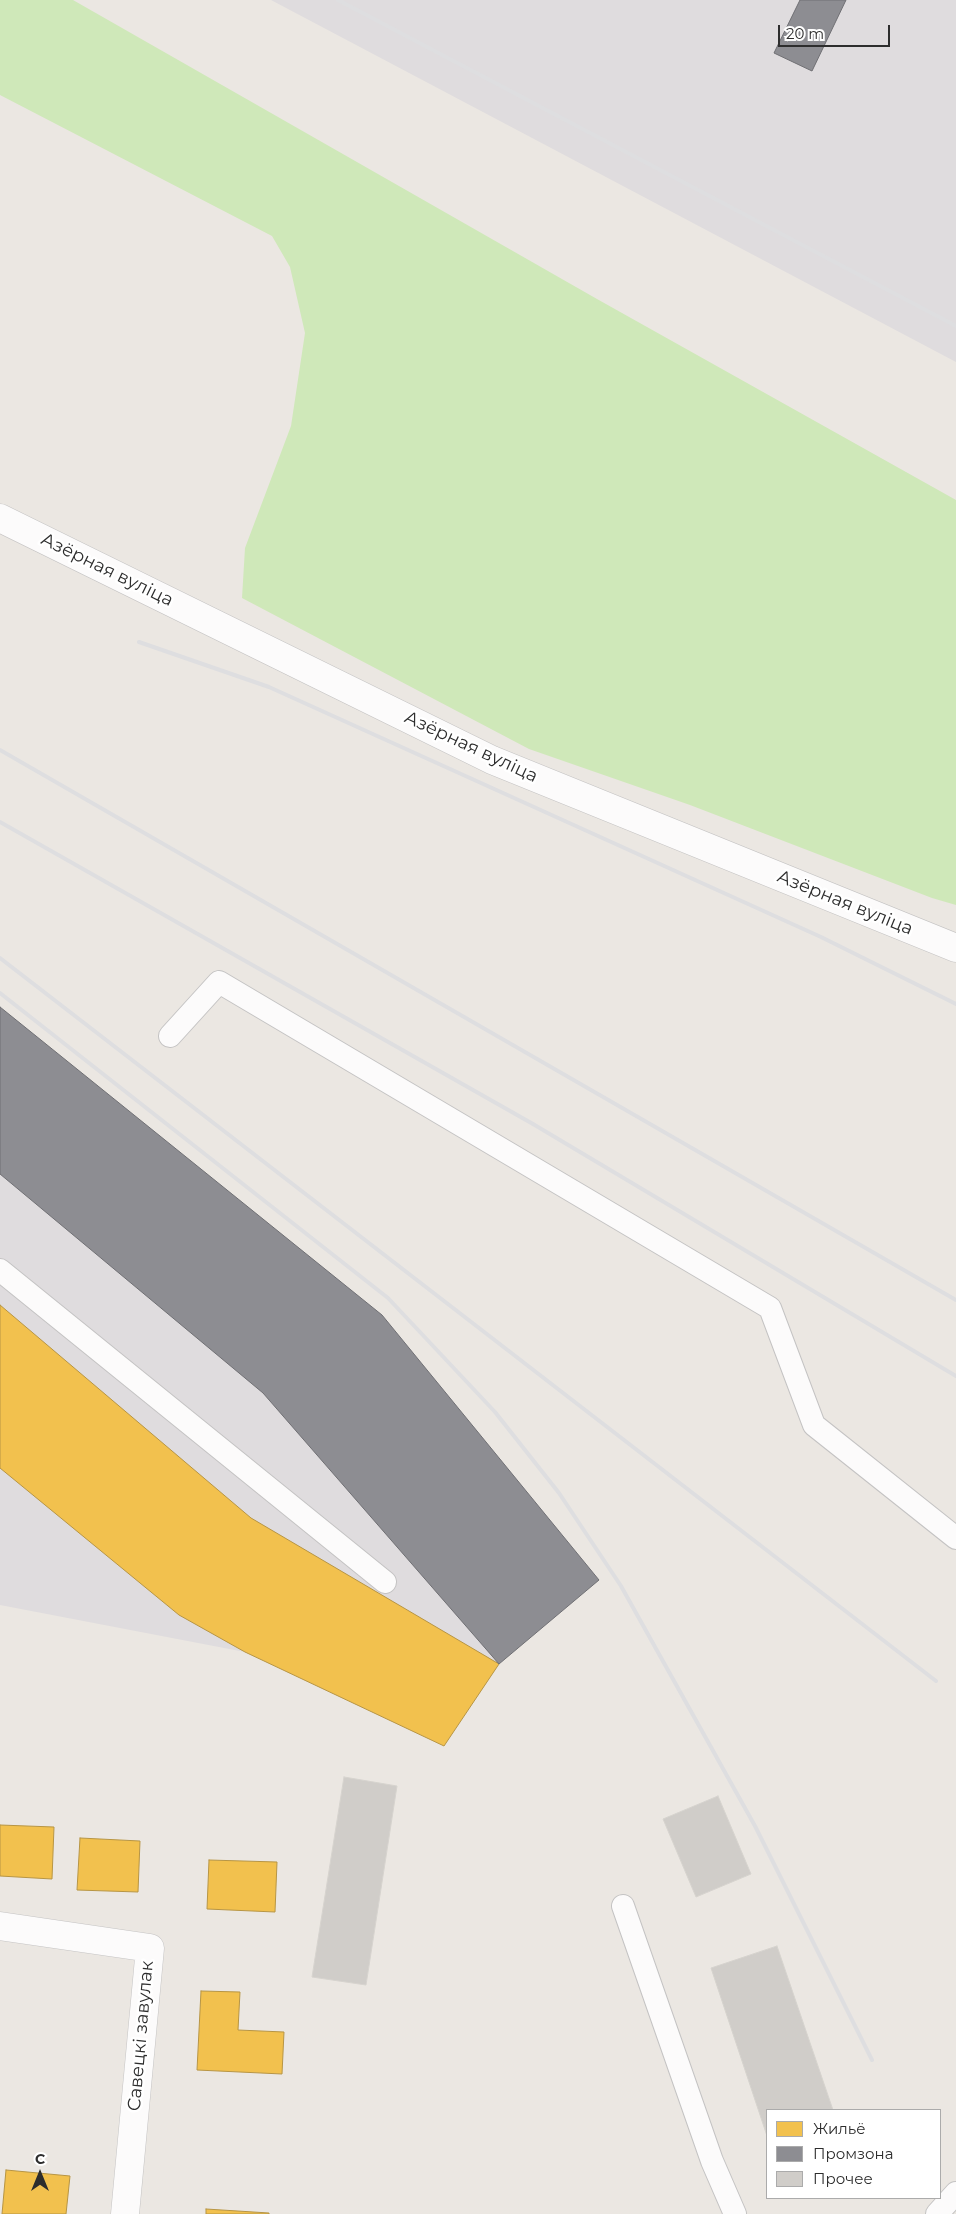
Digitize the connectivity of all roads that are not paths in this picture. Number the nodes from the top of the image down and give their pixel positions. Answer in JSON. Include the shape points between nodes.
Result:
{"nodes":[{"id":1,"x":0,"y":518,"type":"edge"},
{"id":2,"x":956,"y":948,"type":"edge"},
{"id":3,"x":170,"y":1036,"type":"dead end"},
{"id":4,"x":0,"y":1270,"type":"edge"},
{"id":5,"x":956,"y":1538,"type":"edge"},
{"id":6,"x":385,"y":1582,"type":"dead end"},
{"id":7,"x":623,"y":1906,"type":"dead end"},
{"id":8,"x":0,"y":1926,"type":"edge"},
{"id":9,"x":956,"y":2193,"type":"edge"},
{"id":10,"x":124,"y":2214,"type":"edge"},
{"id":11,"x":735,"y":2214,"type":"edge"},
{"id":12,"x":937,"y":2214,"type":"edge"}],
"edges":[{"from":1,"to":2,"type":"street","name":"Азёрная вуліца","via":[[492,760]]},
{"from":3,"to":5,"type":"lane","via":[[219,982],[770,1308],[814,1425]]},
{"from":4,"to":6,"type":"lane"},
{"from":7,"to":11,"type":"lane","via":[[712,2161]]},
{"from":8,"to":10,"type":"street","name":"Савецкі завулак","via":[[150,1948]]},
{"from":9,"to":12,"type":"lane"}]}
